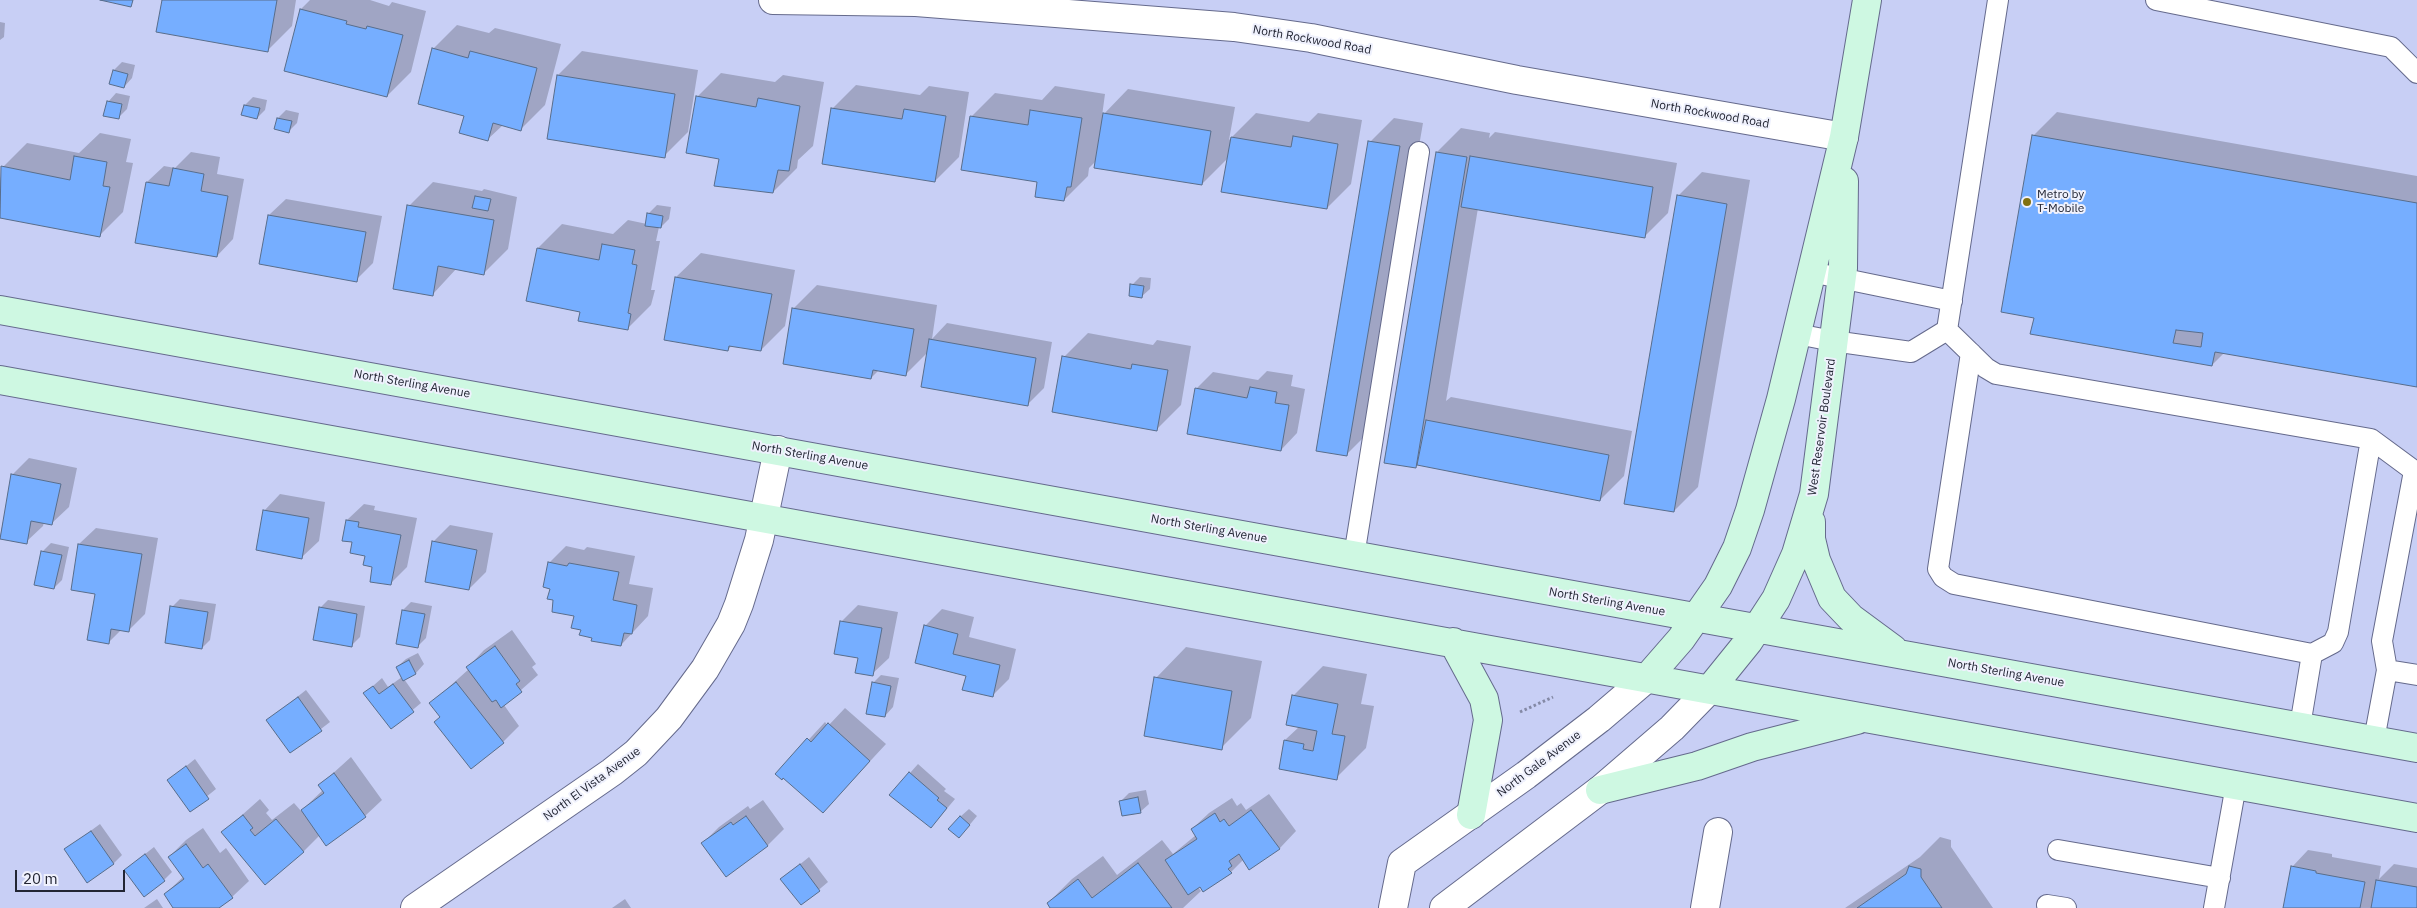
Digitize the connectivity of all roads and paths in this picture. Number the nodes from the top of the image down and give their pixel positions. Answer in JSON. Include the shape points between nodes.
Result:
{"nodes":[{"id":1,"x":773,"y":0,"type":"edge"},
{"id":2,"x":1867,"y":0,"type":"edge"},
{"id":3,"x":1998,"y":0,"type":"edge"},
{"id":4,"x":2156,"y":0,"type":"edge"},
{"id":5,"x":2417,"y":73,"type":"edge"},
{"id":6,"x":1844,"y":137,"type":"junction"},
{"id":7,"x":1419,"y":152,"type":"dead end"},
{"id":8,"x":1811,"y":272,"type":"junction"},
{"id":9,"x":1841,"y":278,"type":"junction"},
{"id":10,"x":1952,"y":301,"type":"junction"},
{"id":11,"x":0,"y":310,"type":"edge"},
{"id":12,"x":1947,"y":330,"type":"junction"},
{"id":13,"x":1797,"y":334,"type":"junction"},
{"id":14,"x":1833,"y":341,"type":"junction"},
{"id":15,"x":1971,"y":353,"type":"junction"},
{"id":16,"x":0,"y":380,"type":"edge"},
{"id":17,"x":2370,"y":439,"type":"junction"},
{"id":18,"x":778,"y":450,"type":"junction"},
{"id":19,"x":2416,"y":472,"type":"edge"},
{"id":20,"x":1814,"y":494,"type":"junction"},
{"id":21,"x":764,"y":519,"type":"junction"},
{"id":22,"x":1354,"y":556,"type":"junction"},
{"id":23,"x":1696,"y":618,"type":"junction"},
{"id":24,"x":1758,"y":629,"type":"junction"},
{"id":25,"x":1453,"y":642,"type":"junction"},
{"id":26,"x":1898,"y":653,"type":"junction"},
{"id":27,"x":2312,"y":654,"type":"junction"},
{"id":28,"x":2387,"y":670,"type":"junction"},
{"id":29,"x":2417,"y":675,"type":"edge"},
{"id":30,"x":1647,"y":678,"type":"junction"},
{"id":31,"x":1710,"y":689,"type":"junction"},
{"id":32,"x":1561,"y":693,"type":"dead end"},
{"id":33,"x":1517,"y":713,"type":"dead end"},
{"id":34,"x":1865,"y":718,"type":"junction"},
{"id":35,"x":2300,"y":726,"type":"junction"},
{"id":36,"x":2374,"y":740,"type":"junction"},
{"id":37,"x":2417,"y":748,"type":"edge"},
{"id":38,"x":2236,"y":785,"type":"junction"},
{"id":39,"x":1600,"y":790,"type":"junction"},
{"id":40,"x":1471,"y":814,"type":"junction"},
{"id":41,"x":2417,"y":818,"type":"edge"},
{"id":42,"x":1718,"y":832,"type":"dead end"},
{"id":43,"x":2058,"y":850,"type":"dead end"},
{"id":44,"x":2220,"y":878,"type":"junction"},
{"id":45,"x":415,"y":908,"type":"edge"},
{"id":46,"x":1393,"y":908,"type":"edge"},
{"id":47,"x":1444,"y":908,"type":"edge"},
{"id":48,"x":1706,"y":908,"type":"edge"},
{"id":49,"x":2214,"y":908,"type":"edge"}],
"edges":[{"from":1,"to":6,"type":"street","name":"North Rockwood Road","via":[[916,2],[1234,26]]},
{"from":2,"to":6,"type":"main road","name":"West Reservoir Boulevard"},
{"from":3,"to":10,"type":"lane"},
{"from":4,"to":5,"type":"lane","via":[[2391,47]]},
{"from":6,"to":8,"type":"main road","name":"West Reservoir Boulevard"},
{"from":6,"to":9,"type":"main road","name":"West Reservoir Boulevard"},
{"from":7,"to":22,"type":"lane"},
{"from":8,"to":9,"type":"lane"},
{"from":8,"to":13,"type":"main road","name":"West Reservoir Boulevard"},
{"from":9,"to":10,"type":"lane"},
{"from":9,"to":14,"type":"main road","name":"West Reservoir Boulevard"},
{"from":10,"to":12,"type":"lane"},
{"from":11,"to":18,"type":"main road","name":"North Sterling Avenue"},
{"from":12,"to":14,"type":"lane","via":[[1911,352]]},
{"from":12,"to":15,"type":"lane"},
{"from":13,"to":14,"type":"lane"},
{"from":13,"to":23,"type":"main road","name":"West Reservoir Boulevard","via":[[1743,531],[1721,580]]},
{"from":14,"to":20,"type":"main road","name":"West Reservoir Boulevard"},
{"from":15,"to":17,"type":"lane","via":[[1996,374]]},
{"from":15,"to":27,"type":"lane","via":[[1938,570],[1943,577],[1954,584]]},
{"from":16,"to":21,"type":"main road"},
{"from":17,"to":19,"type":"lane"},
{"from":17,"to":27,"type":"lane","via":[[2338,632],[2333,643]]},
{"from":18,"to":21,"type":"street","name":"North El Vista Avenue"},
{"from":18,"to":22,"type":"main road","name":"North Sterling Avenue"},
{"from":19,"to":28,"type":"lane","via":[[2382,641]]},
{"from":20,"to":24,"type":"main road","name":"West Reservoir Boulevard","via":[[1794,559]]},
{"from":20,"to":26,"type":"main road","via":[[1811,538],[1832,598],[1851,618]]},
{"from":21,"to":25,"type":"main road"},
{"from":21,"to":45,"type":"street","name":"North El Vista Avenue","via":[[731,624],[706,669],[654,736],[612,772]]},
{"from":22,"to":23,"type":"main road","name":"North Sterling Avenue"},
{"from":23,"to":24,"type":"main road","name":"North Sterling Avenue"},
{"from":23,"to":30,"type":"main road","name":"North Gale Avenue"},
{"from":24,"to":26,"type":"main road","name":"North Sterling Avenue"},
{"from":24,"to":31,"type":"main road","name":"West Reservoir Boulevard"},
{"from":25,"to":30,"type":"main road"},
{"from":25,"to":40,"type":"main road","via":[[1484,699],[1488,720]]},
{"from":26,"to":35,"type":"main road","name":"North Sterling Avenue"},
{"from":27,"to":35,"type":"lane"},
{"from":28,"to":29,"type":"lane"},
{"from":28,"to":36,"type":"lane"},
{"from":30,"to":31,"type":"main road"},
{"from":30,"to":40,"type":"street","name":"North Gale Avenue","via":[[1579,734]]},
{"from":31,"to":34,"type":"main road"},
{"from":31,"to":39,"type":"street","via":[[1672,728]]},
{"from":32,"to":33,"type":"path"},
{"from":34,"to":38,"type":"main road"},
{"from":34,"to":39,"type":"main road"},
{"from":35,"to":36,"type":"main road","name":"North Sterling Avenue"},
{"from":36,"to":37,"type":"main road","name":"North Sterling Avenue"},
{"from":38,"to":41,"type":"main road"},
{"from":38,"to":44,"type":"lane"},
{"from":39,"to":47,"type":"street"},
{"from":40,"to":46,"type":"street","name":"North Gale Avenue","via":[[1402,863]]},
{"from":42,"to":48,"type":"street"},
{"from":43,"to":44,"type":"lane"},
{"from":44,"to":49,"type":"lane"}]}
